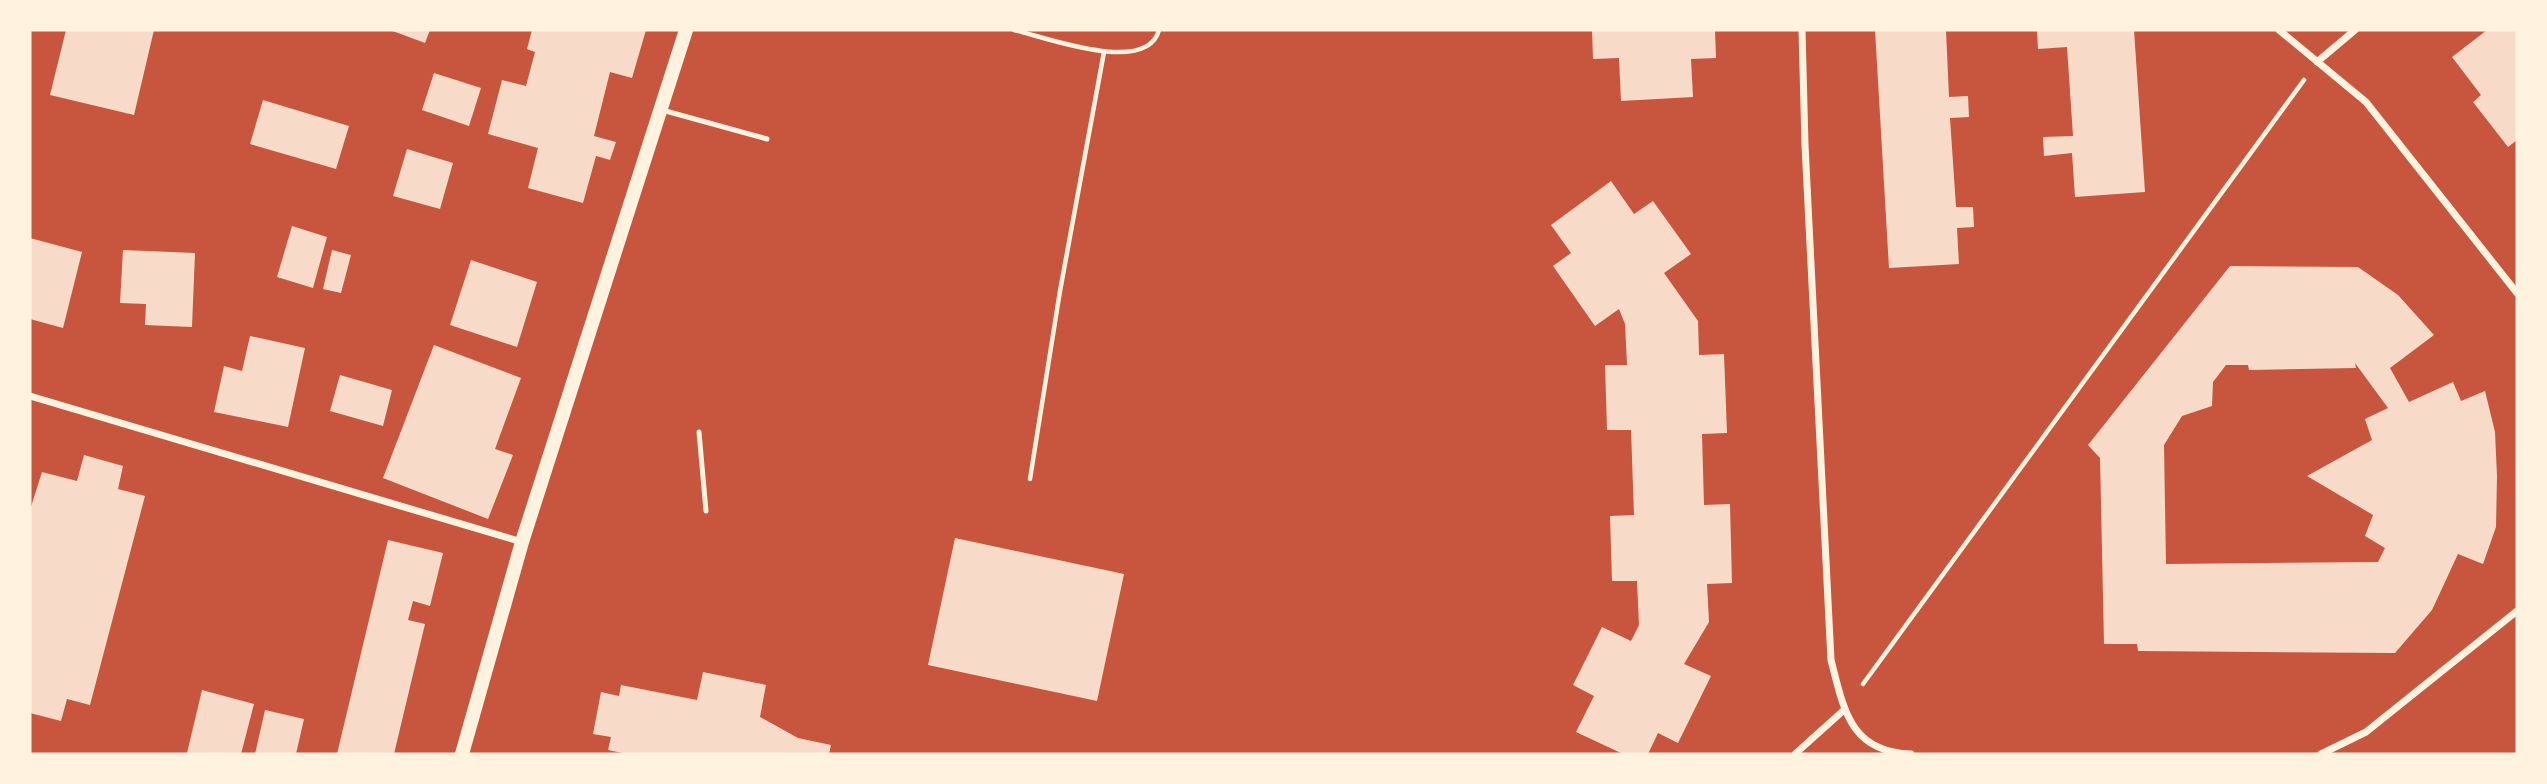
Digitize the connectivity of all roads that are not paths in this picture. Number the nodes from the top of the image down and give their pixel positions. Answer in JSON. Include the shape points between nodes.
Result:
{"nodes":[{"id":1,"x":686,"y":30,"type":"edge"},
{"id":2,"x":1802,"y":30,"type":"edge"},
{"id":3,"x":2278,"y":30,"type":"edge"},
{"id":4,"x":2355,"y":30,"type":"edge"},
{"id":5,"x":2317,"y":62,"type":"junction"},
{"id":6,"x":662,"y":110,"type":"junction"},
{"id":7,"x":768,"y":139,"type":"dead end"},
{"id":8,"x":2517,"y":293,"type":"edge"},
{"id":9,"x":30,"y":396,"type":"edge"},
{"id":10,"x":699,"y":432,"type":"dead end"},
{"id":11,"x":705,"y":511,"type":"dead end"},
{"id":12,"x":522,"y":541,"type":"junction"},
{"id":13,"x":2517,"y":611,"type":"edge"},
{"id":14,"x":1844,"y":710,"type":"junction"},
{"id":15,"x":462,"y":754,"type":"edge"},
{"id":16,"x":1795,"y":754,"type":"edge"},
{"id":17,"x":1911,"y":754,"type":"edge"},
{"id":18,"x":2321,"y":754,"type":"edge"}],
"edges":[{"from":1,"to":6,"type":"main road"},
{"from":2,"to":14,"type":"street","via":[[1831,660]]},
{"from":3,"to":5,"type":"street"},
{"from":4,"to":5,"type":"street"},
{"from":5,"to":8,"type":"street","via":[[2365,102]]},
{"from":6,"to":7,"type":"lane"},
{"from":6,"to":12,"type":"main road"},
{"from":9,"to":12,"type":"street"},
{"from":10,"to":11,"type":"lane"},
{"from":12,"to":15,"type":"main road"},
{"from":13,"to":18,"type":"street","via":[[2366,732]]},
{"from":14,"to":16,"type":"street"},
{"from":14,"to":17,"type":"street","via":[[1863,740],[1894,754]]}]}
